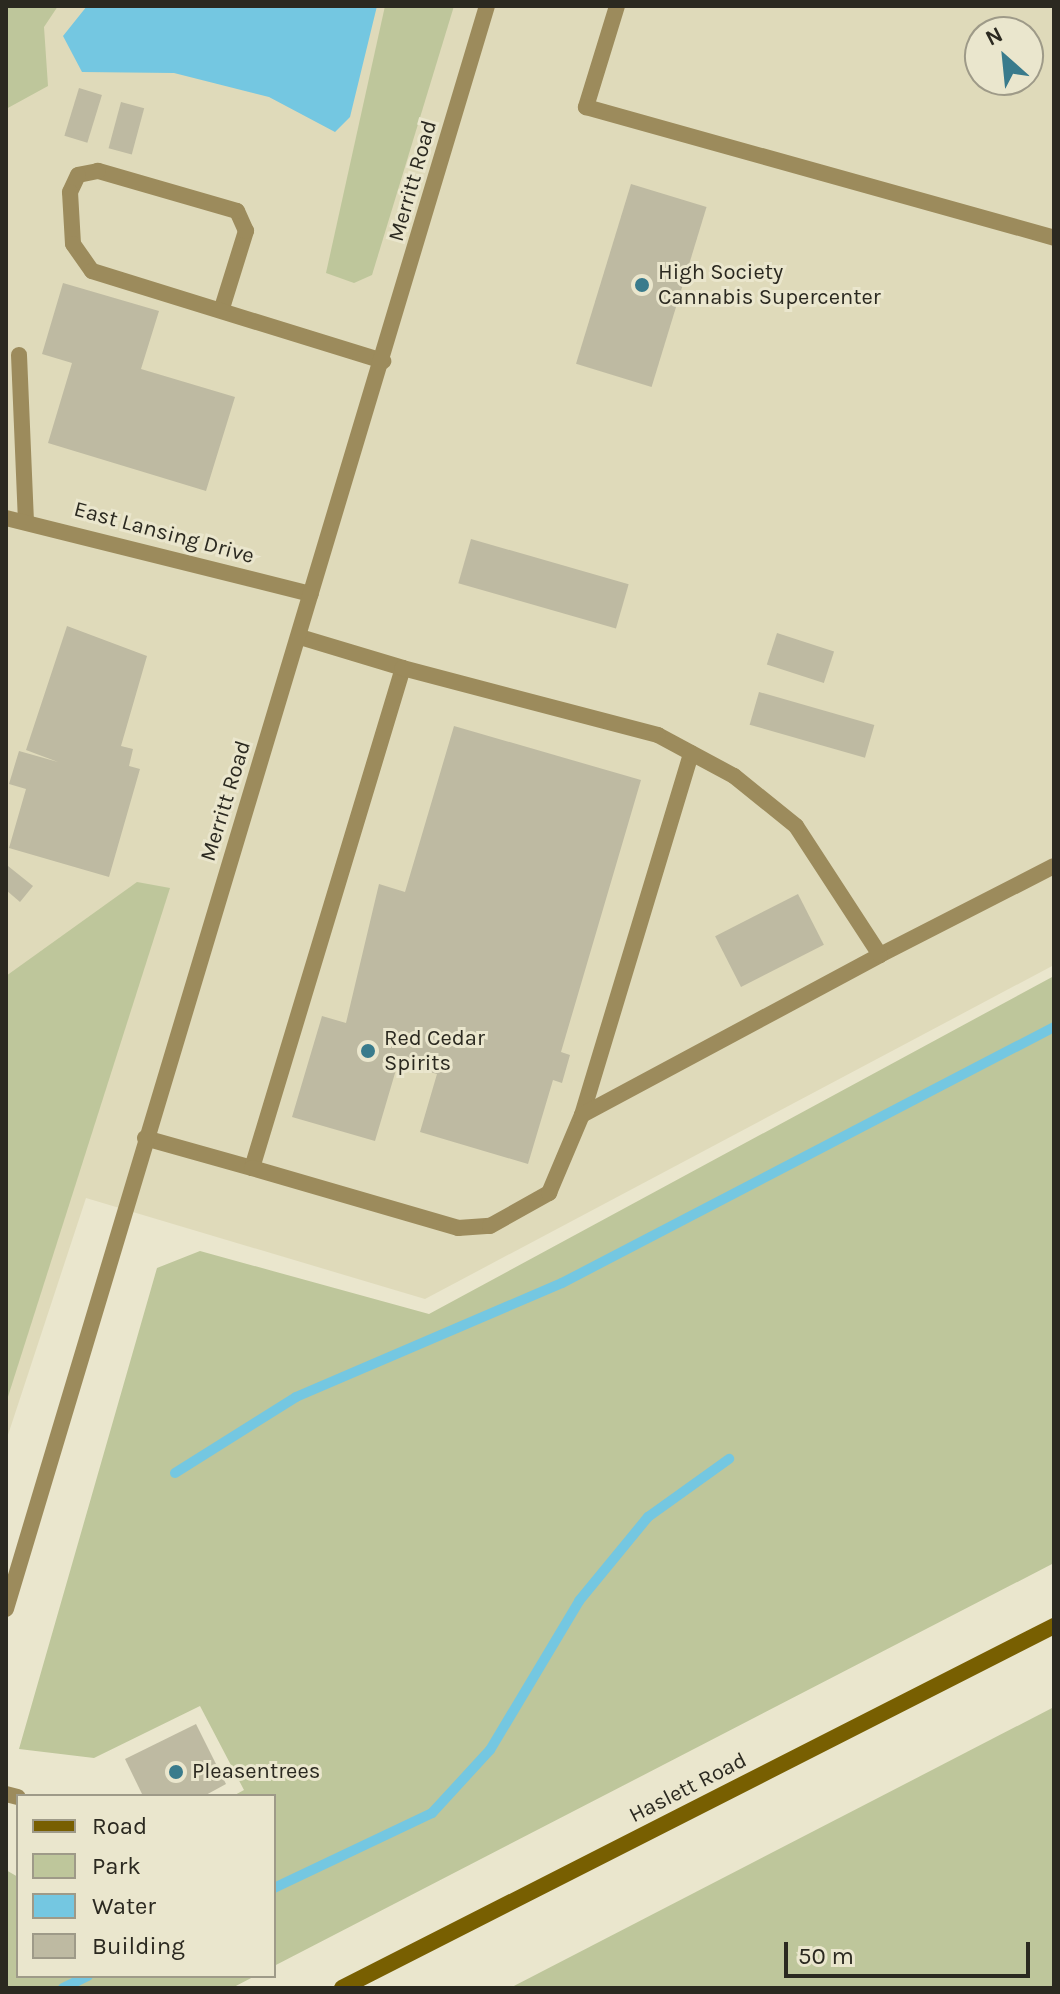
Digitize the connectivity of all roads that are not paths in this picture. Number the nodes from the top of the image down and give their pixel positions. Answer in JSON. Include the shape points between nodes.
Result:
{"nodes":[{"id":1,"x":487,"y":6,"type":"edge"},
{"id":2,"x":617,"y":6,"type":"edge"},
{"id":3,"x":1054,"y":238,"type":"edge"},
{"id":4,"x":222,"y":308,"type":"junction"},
{"id":5,"x":19,"y":355,"type":"dead end"},
{"id":6,"x":383,"y":361,"type":"junction"},
{"id":7,"x":6,"y":518,"type":"edge"},
{"id":8,"x":26,"y":520,"type":"junction"},
{"id":9,"x":311,"y":594,"type":"junction"},
{"id":10,"x":300,"y":637,"type":"junction"},
{"id":11,"x":403,"y":668,"type":"junction"},
{"id":12,"x":691,"y":753,"type":"junction"},
{"id":13,"x":1054,"y":866,"type":"edge"},
{"id":14,"x":880,"y":955,"type":"junction"},
{"id":15,"x":582,"y":1115,"type":"junction"},
{"id":16,"x":145,"y":1138,"type":"junction"},
{"id":17,"x":252,"y":1168,"type":"junction"},
{"id":18,"x":6,"y":1609,"type":"edge"},
{"id":19,"x":1054,"y":1626,"type":"edge"},
{"id":20,"x":342,"y":1988,"type":"edge"}],
"edges":[{"from":1,"to":6,"type":"street","name":"Merritt Road"},
{"from":2,"to":3,"type":"street","via":[[586,107]]},
{"from":4,"to":4,"type":"street","via":[[84,265],[73,244],[70,192],[78,175],[98,171],[237,211],[246,231]]},
{"from":4,"to":6,"type":"street"},
{"from":5,"to":8,"type":"street"},
{"from":6,"to":9,"type":"street","name":"Merritt Road"},
{"from":7,"to":8,"type":"street","name":"East Lansing Drive"},
{"from":8,"to":9,"type":"street","name":"East Lansing Drive"},
{"from":9,"to":10,"type":"street","name":"Merritt Road"},
{"from":10,"to":11,"type":"street"},
{"from":10,"to":16,"type":"street","name":"Merritt Road"},
{"from":11,"to":12,"type":"street","via":[[658,735]]},
{"from":11,"to":17,"type":"street"},
{"from":12,"to":14,"type":"street","via":[[768,799],[796,826]]},
{"from":12,"to":15,"type":"street"},
{"from":13,"to":14,"type":"street"},
{"from":14,"to":15,"type":"street"},
{"from":15,"to":17,"type":"street","via":[[549,1193],[490,1226],[458,1228]]},
{"from":16,"to":17,"type":"street"},
{"from":16,"to":18,"type":"street","name":"Merritt Road"},
{"from":19,"to":20,"type":"main road","name":"Haslett Road"}]}
